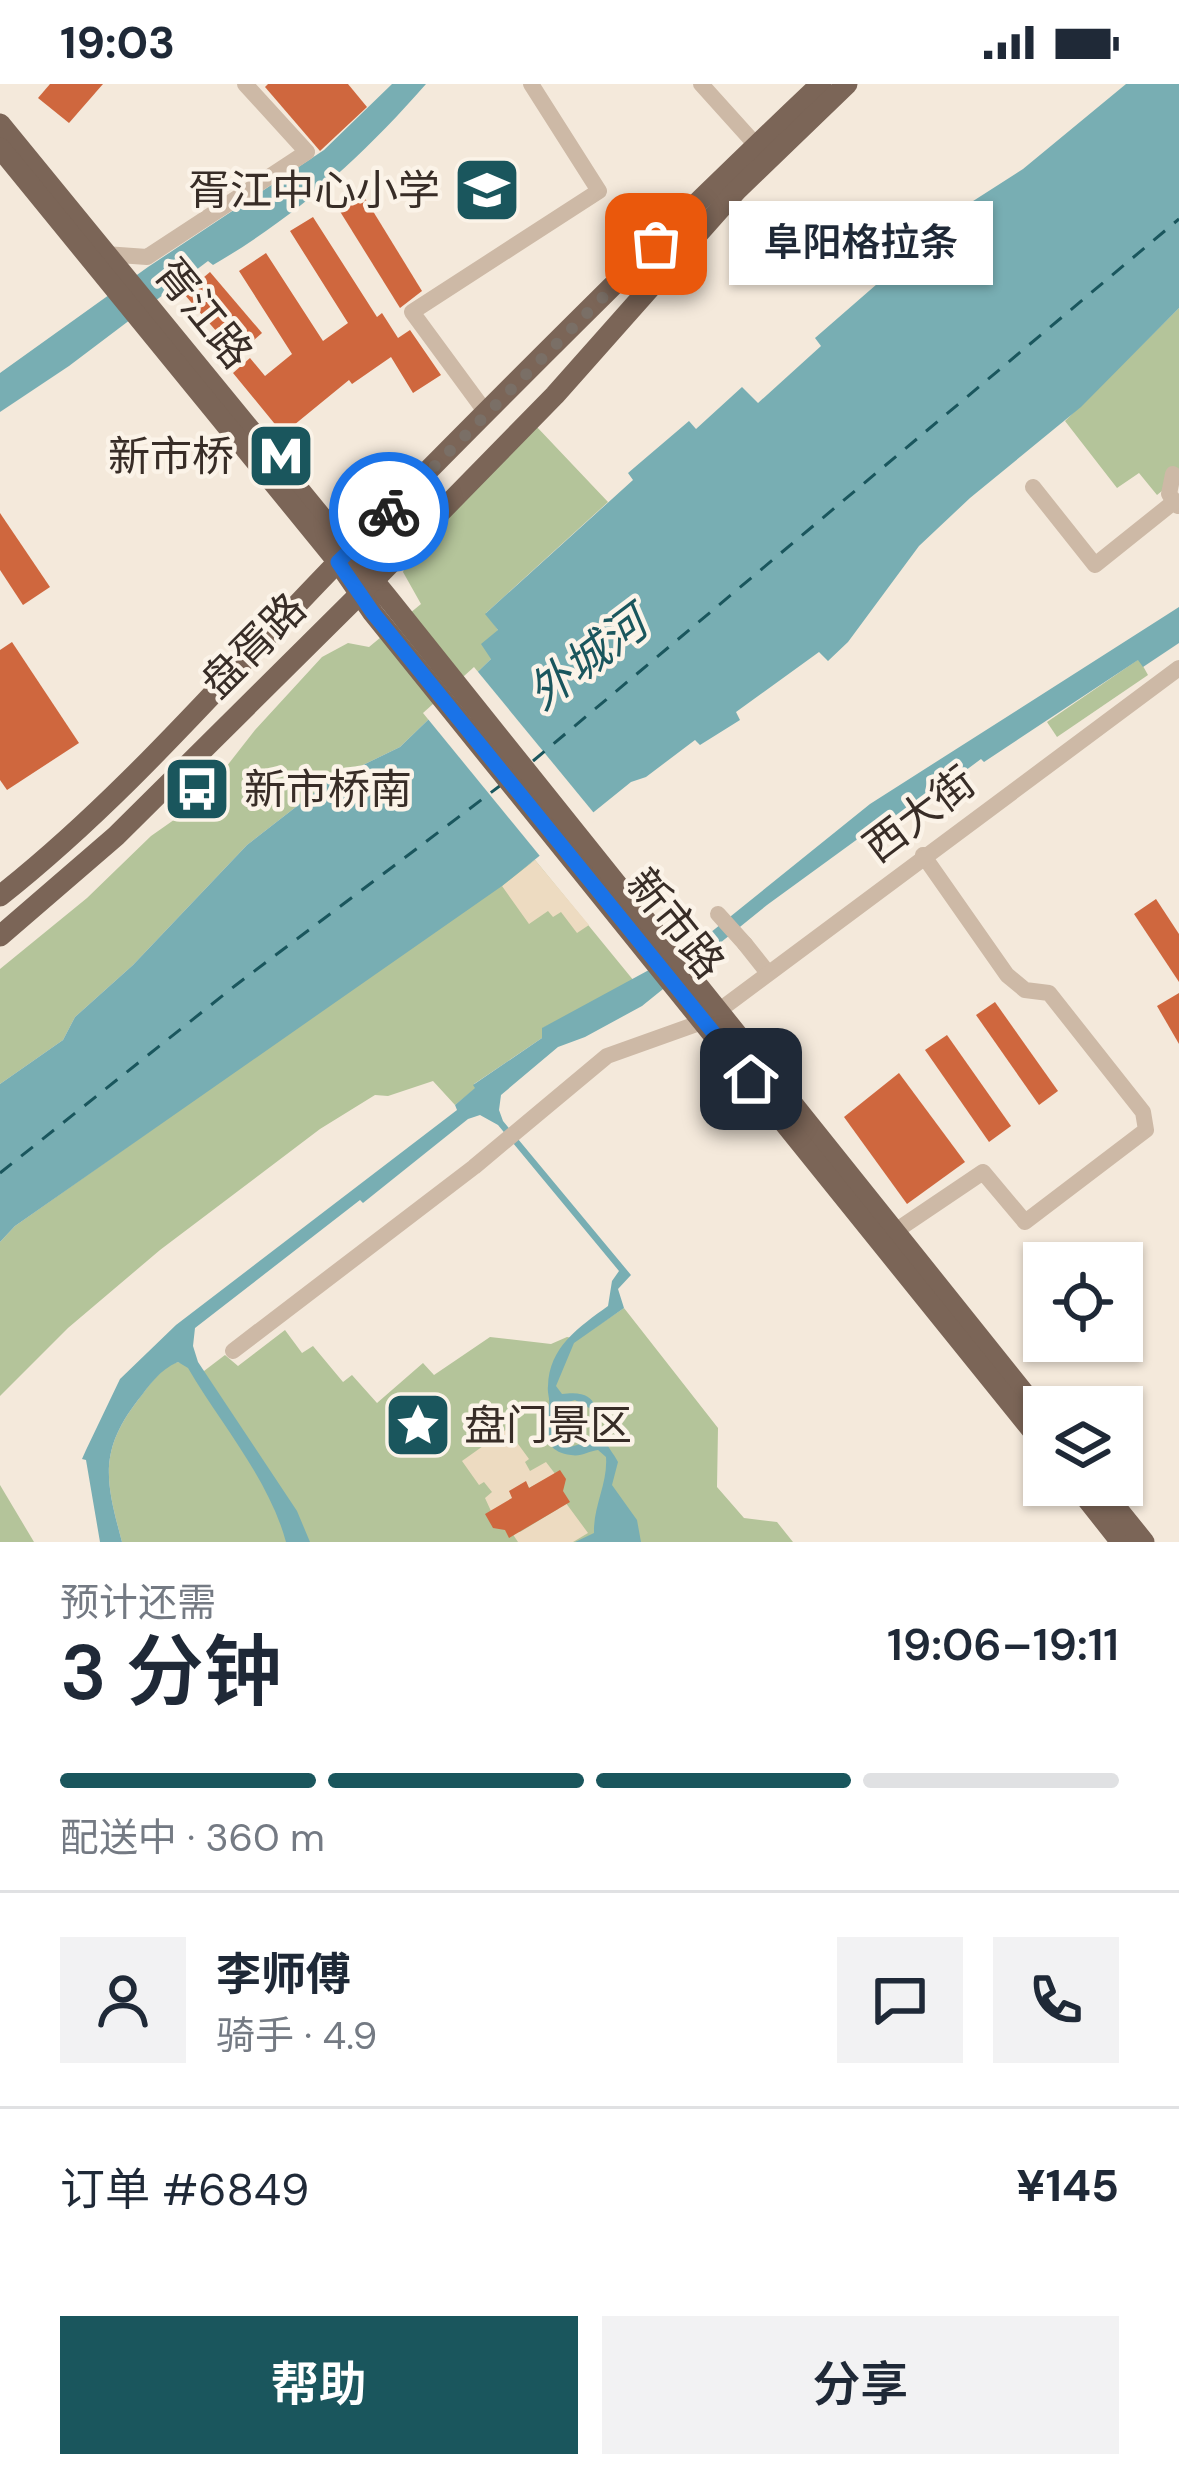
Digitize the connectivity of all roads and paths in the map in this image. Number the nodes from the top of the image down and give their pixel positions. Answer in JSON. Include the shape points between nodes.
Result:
{"nodes":[{"id":1,"x":245,"y":84,"type":"edge"},
{"id":2,"x":531,"y":84,"type":"edge"},
{"id":3,"x":701,"y":84,"type":"edge"},
{"id":4,"x":821,"y":84,"type":"edge"},
{"id":5,"x":847,"y":84,"type":"edge"},
{"id":6,"x":0,"y":124,"type":"edge"},
{"id":7,"x":0,"y":148,"type":"edge"},
{"id":8,"x":762,"y":152,"type":"junction"},
{"id":9,"x":99,"y":259,"type":"junction"},
{"id":10,"x":590,"y":311,"type":"junction"},
{"id":11,"x":611,"y":332,"type":"junction"},
{"id":12,"x":487,"y":414,"type":"junction"},
{"id":13,"x":1172,"y":474,"type":"dead end"},
{"id":14,"x":1033,"y":488,"type":"dead end"},
{"id":15,"x":1177,"y":504,"type":"edge"},
{"id":16,"x":343,"y":557,"type":"junction"},
{"id":17,"x":373,"y":596,"type":"junction"},
{"id":18,"x":1179,"y":668,"type":"edge"},
{"id":19,"x":94,"y":814,"type":"junction"},
{"id":20,"x":116,"y":836,"type":"junction"},
{"id":21,"x":923,"y":856,"type":"junction"},
{"id":22,"x":0,"y":896,"type":"edge"},
{"id":23,"x":718,"y":914,"type":"dead end"},
{"id":24,"x":0,"y":936,"type":"edge"},
{"id":25,"x":768,"y":973,"type":"junction"},
{"id":26,"x":711,"y":1016,"type":"junction"},
{"id":27,"x":894,"y":1232,"type":"junction"},
{"id":28,"x":233,"y":1351,"type":"dead end"},
{"id":29,"x":1023,"y":1392,"type":"edge"},
{"id":30,"x":1023,"y":1418,"type":"edge"},
{"id":31,"x":1093,"y":1506,"type":"edge"},
{"id":32,"x":1115,"y":1506,"type":"edge"},
{"id":33,"x":1121,"y":1542,"type":"edge"},
{"id":34,"x":1144,"y":1542,"type":"edge"}],
"edges":[{"from":1,"to":9,"type":"street","via":[[307,152],[147,257]]},
{"from":2,"to":12,"type":"street","via":[[599,191],[412,312]]},
{"from":3,"to":8,"type":"street"},
{"from":4,"to":8,"type":"main road","name":"盘胥路"},
{"from":5,"to":8,"type":"main road","name":"盘胥路"},
{"from":6,"to":9,"type":"main road","name":"胥江路"},
{"from":7,"to":9,"type":"main road","name":"胥江路"},
{"from":8,"to":10,"type":"main road","name":"盘胥路"},
{"from":8,"to":11,"type":"main road","name":"盘胥路"},
{"from":9,"to":16,"type":"main road","name":"胥江路"},
{"from":10,"to":11,"type":"main road","via":[[406,521]]},
{"from":10,"to":12,"type":"main road","name":"盘胥路"},
{"from":11,"to":17,"type":"main road","name":"盘胥路"},
{"from":12,"to":16,"type":"main road","name":"盘胥路"},
{"from":13,"to":15,"type":"street","via":[[1169,494]]},
{"from":14,"to":15,"type":"street","via":[[1095,565]]},
{"from":16,"to":17,"type":"main road","name":"新市路"},
{"from":16,"to":19,"type":"main road","name":"盘胥路"},
{"from":17,"to":20,"type":"main road","name":"盘胥路"},
{"from":17,"to":26,"type":"main road","name":"新市路"},
{"from":18,"to":21,"type":"street","name":"西大街"},
{"from":19,"to":20,"type":"main road","via":[[308,619]]},
{"from":19,"to":22,"type":"main road","name":"盘胥路"},
{"from":20,"to":24,"type":"main road","name":"盘胥路"},
{"from":21,"to":25,"type":"street","name":"西大街"},
{"from":21,"to":27,"type":"street","via":[[1007,976],[1024,990],[1049,993],[1143,1112],[1146,1130],[1025,1222],[983,1172]]},
{"from":23,"to":25,"type":"street","bridge":true},
{"from":25,"to":26,"type":"street","name":"西大街"},
{"from":26,"to":27,"type":"main road","name":"新市路"},
{"from":26,"to":28,"type":"street","name":"西大街","via":[[607,1056]]},
{"from":26,"to":30,"type":"main road","name":"新市路"},
{"from":27,"to":29,"type":"main road","name":"新市路"},
{"from":31,"to":33,"type":"main road"},
{"from":32,"to":34,"type":"main road"}]}
